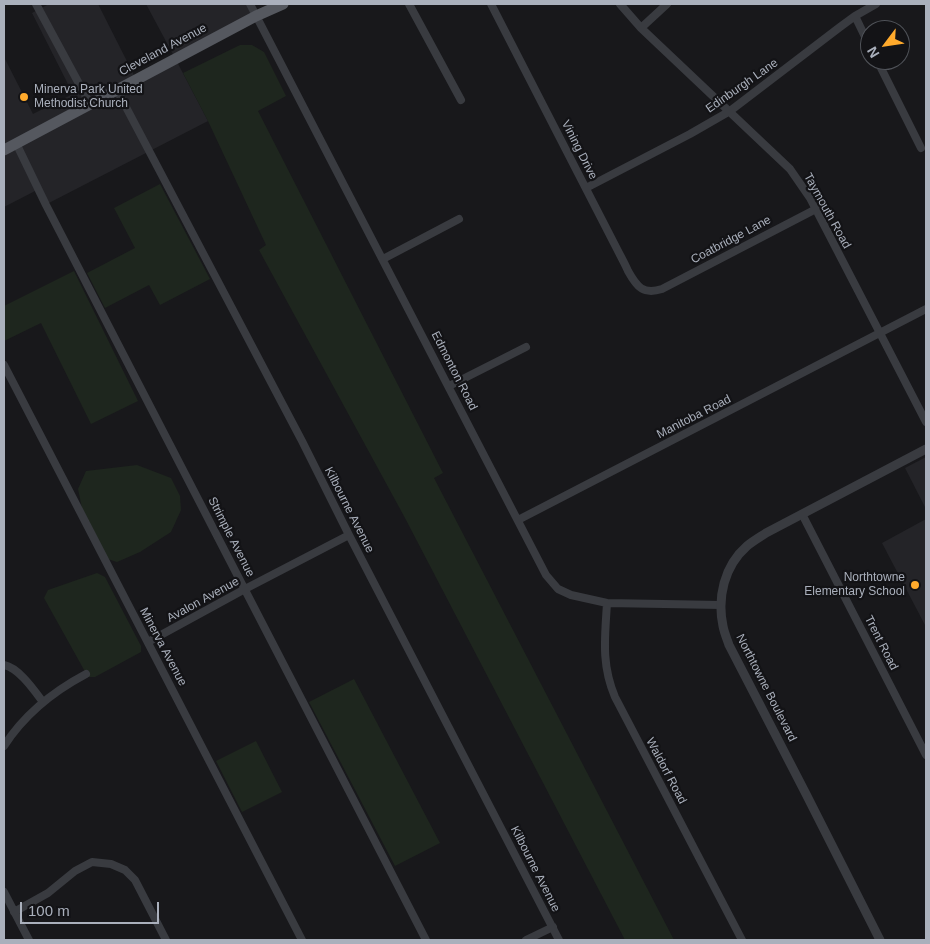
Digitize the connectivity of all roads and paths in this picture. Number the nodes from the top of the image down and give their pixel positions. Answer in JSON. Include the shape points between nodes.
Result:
{"nodes":[{"id":1,"x":36,"y":4,"type":"edge"},
{"id":2,"x":250,"y":4,"type":"edge"},
{"id":3,"x":283,"y":4,"type":"edge"},
{"id":4,"x":409,"y":4,"type":"edge"},
{"id":5,"x":491,"y":4,"type":"edge"},
{"id":6,"x":620,"y":4,"type":"edge"},
{"id":7,"x":667,"y":4,"type":"edge"},
{"id":8,"x":876,"y":4,"type":"edge"},
{"id":9,"x":256,"y":16,"type":"junction"},
{"id":10,"x":855,"y":16,"type":"junction"},
{"id":11,"x":860,"y":26,"type":"edge"},
{"id":12,"x":641,"y":28,"type":"junction"},
{"id":13,"x":882,"y":70,"type":"edge"},
{"id":14,"x":117,"y":90,"type":"junction"},
{"id":15,"x":461,"y":100,"type":"dead end"},
{"id":16,"x":90,"y":104,"type":"junction"},
{"id":17,"x":730,"y":111,"type":"junction"},
{"id":18,"x":16,"y":143,"type":"junction"},
{"id":19,"x":921,"y":148,"type":"dead end"},
{"id":20,"x":4,"y":150,"type":"edge"},
{"id":21,"x":586,"y":188,"type":"junction"},
{"id":22,"x":816,"y":209,"type":"junction"},
{"id":23,"x":459,"y":219,"type":"dead end"},
{"id":24,"x":383,"y":259,"type":"junction"},
{"id":25,"x":657,"y":291,"type":"joint"},
{"id":26,"x":926,"y":309,"type":"edge"},
{"id":27,"x":880,"y":333,"type":"junction"},
{"id":28,"x":526,"y":347,"type":"dead end"},
{"id":29,"x":4,"y":365,"type":"edge"},
{"id":30,"x":449,"y":386,"type":"junction"},
{"id":31,"x":926,"y":422,"type":"edge"},
{"id":32,"x":926,"y":449,"type":"edge"},
{"id":33,"x":802,"y":514,"type":"junction"},
{"id":34,"x":518,"y":520,"type":"junction"},
{"id":35,"x":349,"y":535,"type":"junction"},
{"id":36,"x":245,"y":589,"type":"junction"},
{"id":37,"x":607,"y":603,"type":"junction"},
{"id":38,"x":720,"y":605,"type":"junction"},
{"id":39,"x":148,"y":642,"type":"junction"},
{"id":40,"x":4,"y":665,"type":"edge"},
{"id":41,"x":86,"y":674,"type":"dead end"},
{"id":42,"x":43,"y":702,"type":"junction"},
{"id":43,"x":4,"y":746,"type":"edge"},
{"id":44,"x":926,"y":755,"type":"edge"},
{"id":45,"x":4,"y":892,"type":"edge"},
{"id":46,"x":14,"y":912,"type":"junction"},
{"id":47,"x":552,"y":927,"type":"junction"},
{"id":48,"x":29,"y":940,"type":"edge"},
{"id":49,"x":166,"y":940,"type":"edge"},
{"id":50,"x":302,"y":940,"type":"edge"},
{"id":51,"x":426,"y":940,"type":"edge"},
{"id":52,"x":526,"y":940,"type":"edge"},
{"id":53,"x":559,"y":940,"type":"edge"},
{"id":54,"x":742,"y":940,"type":"edge"},
{"id":55,"x":880,"y":940,"type":"edge"}],
"edges":[{"from":1,"to":16,"type":"street"},
{"from":2,"to":9,"type":"street","name":"Edmonton Road"},
{"from":3,"to":9,"type":"main road","name":"Cleveland Avenue"},
{"from":4,"to":15,"type":"street"},
{"from":5,"to":21,"type":"street","name":"Vining Drive"},
{"from":6,"to":12,"type":"street","name":"Taymouth Road"},
{"from":7,"to":12,"type":"street"},
{"from":8,"to":10,"type":"street","name":"Edinburgh Lane"},
{"from":9,"to":14,"type":"main road","name":"Cleveland Avenue"},
{"from":9,"to":24,"type":"street","name":"Edmonton Road"},
{"from":10,"to":11,"type":"street"},
{"from":10,"to":17,"type":"street","name":"Edinburgh Lane"},
{"from":12,"to":17,"type":"street","name":"Taymouth Road"},
{"from":13,"to":19,"type":"street"},
{"from":14,"to":16,"type":"main road","name":"Cleveland Avenue"},
{"from":14,"to":35,"type":"street","name":"Kilbourne Avenue"},
{"from":16,"to":18,"type":"main road","name":"Cleveland Avenue"},
{"from":17,"to":21,"type":"street","name":"Edinburgh Lane"},
{"from":17,"to":22,"type":"street","name":"Taymouth Road","via":[[790,169]]},
{"from":18,"to":20,"type":"main road","name":"Cleveland Avenue"},
{"from":18,"to":36,"type":"street","name":"Strimple Avenue"},
{"from":21,"to":25,"type":"street","name":"Vining Drive","via":[[633,280],[645,291]]},
{"from":22,"to":25,"type":"street","name":"Coatbridge Lane"},
{"from":22,"to":27,"type":"street","name":"Taymouth Road"},
{"from":23,"to":24,"type":"street"},
{"from":24,"to":30,"type":"street","name":"Edmonton Road"},
{"from":26,"to":27,"type":"street","name":"Manitoba Road"},
{"from":27,"to":31,"type":"street","name":"Taymouth Road"},
{"from":27,"to":34,"type":"street","name":"Manitoba Road"},
{"from":28,"to":30,"type":"street"},
{"from":29,"to":39,"type":"street","name":"Minerva Avenue"},
{"from":30,"to":34,"type":"street","name":"Edmonton Road"},
{"from":32,"to":33,"type":"street","name":"Northtowne Boulevard"},
{"from":33,"to":38,"type":"street","name":"Northtowne Boulevard","via":[[746,547],[724,580]]},
{"from":33,"to":44,"type":"street","name":"Trent Road"},
{"from":34,"to":37,"type":"street","name":"Edmonton Road","via":[[546,575],[558,589]]},
{"from":35,"to":36,"type":"street","name":"Avalon Avenue"},
{"from":35,"to":47,"type":"street","name":"Kilbourne Avenue"},
{"from":36,"to":39,"type":"street","name":"Avalon Avenue"},
{"from":36,"to":51,"type":"street","name":"Strimple Avenue"},
{"from":37,"to":38,"type":"street","name":"Edmonton Road"},
{"from":37,"to":54,"type":"street","name":"Waldorf Road","via":[[604,652],[609,683]]},
{"from":38,"to":55,"type":"street","name":"Northtowne Boulevard","via":[[729,645]]},
{"from":39,"to":50,"type":"street","name":"Minerva Avenue"},
{"from":40,"to":42,"type":"street","via":[[25,680]]},
{"from":41,"to":42,"type":"street"},
{"from":42,"to":43,"type":"street"},
{"from":45,"to":46,"type":"street"},
{"from":46,"to":48,"type":"street"},
{"from":46,"to":49,"type":"street","via":[[92,862],[111,864],[125,870],[135,880]]},
{"from":47,"to":52,"type":"street"},
{"from":47,"to":53,"type":"street","name":"Kilbourne Avenue"}]}
